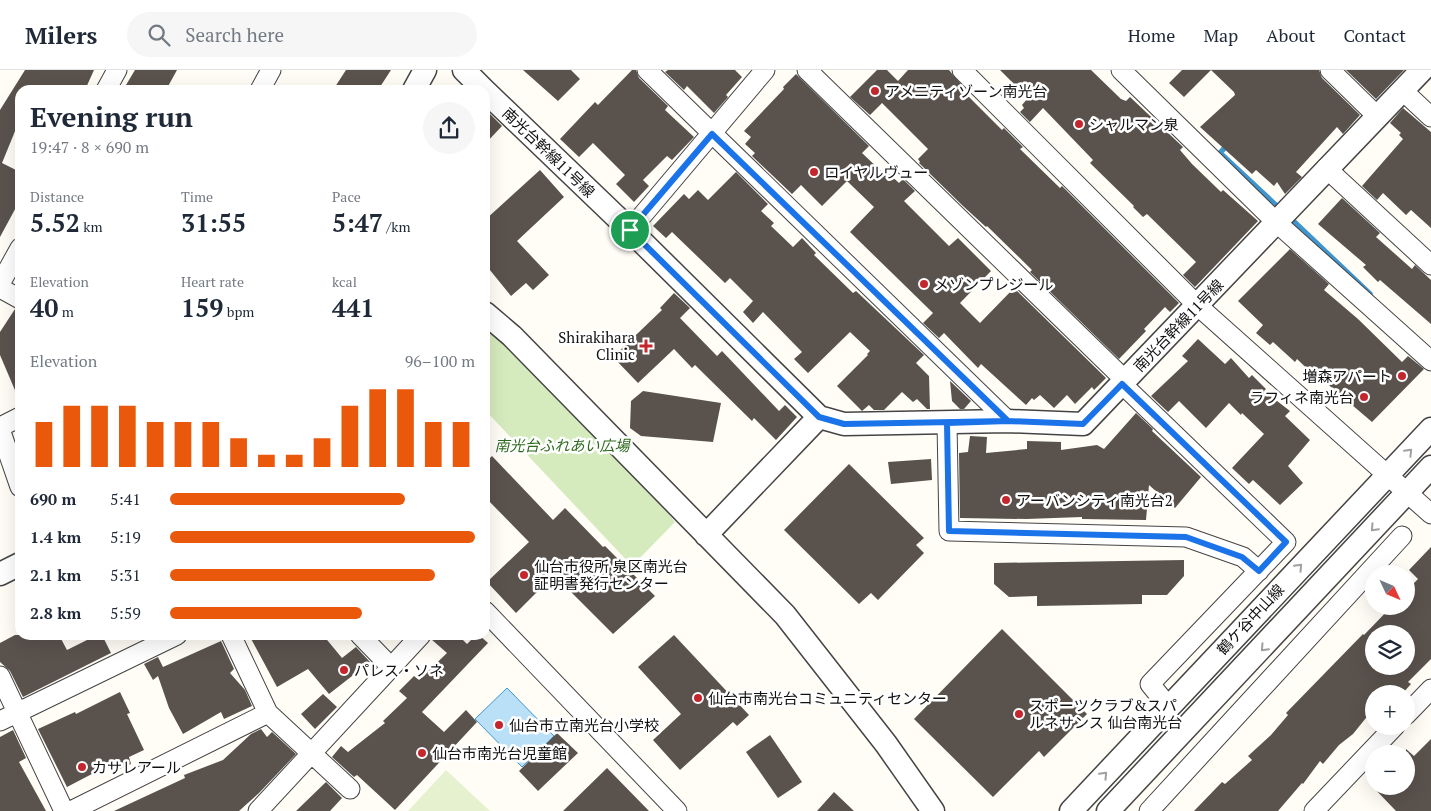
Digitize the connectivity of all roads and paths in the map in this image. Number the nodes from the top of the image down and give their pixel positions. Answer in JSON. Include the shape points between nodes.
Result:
{"nodes":[{"id":1,"x":117,"y":70,"type":"edge"},
{"id":2,"x":271,"y":70,"type":"edge"},
{"id":3,"x":425,"y":70,"type":"edge"},
{"id":4,"x":464,"y":70,"type":"edge"},
{"id":5,"x":647,"y":70,"type":"edge"},
{"id":6,"x":764,"y":70,"type":"edge"},
{"id":7,"x":807,"y":70,"type":"edge"},
{"id":8,"x":962,"y":70,"type":"edge"},
{"id":9,"x":1121,"y":70,"type":"edge"},
{"id":10,"x":1330,"y":70,"type":"edge"},
{"id":11,"x":1422,"y":70,"type":"edge"},
{"id":12,"x":109,"y":85,"type":"edge"},
{"id":13,"x":263,"y":85,"type":"edge"},
{"id":14,"x":417,"y":85,"type":"edge"},
{"id":15,"x":480,"y":85,"type":"edge"},
{"id":16,"x":1402,"y":90,"type":"junction"},
{"id":17,"x":490,"y":95,"type":"edge"},
{"id":18,"x":1377,"y":116,"type":"junction"},
{"id":19,"x":1431,"y":117,"type":"edge"},
{"id":20,"x":712,"y":134,"type":"junction"},
{"id":21,"x":1326,"y":168,"type":"junction"},
{"id":22,"x":1282,"y":216,"type":"junction"},
{"id":23,"x":630,"y":230,"type":"junction"},
{"id":24,"x":15,"y":258,"type":"edge"},
{"id":25,"x":1431,"y":265,"type":"edge"},
{"id":26,"x":0,"y":286,"type":"edge"},
{"id":27,"x":15,"y":296,"type":"edge"},
{"id":28,"x":1198,"y":306,"type":"junction"},
{"id":29,"x":490,"y":318,"type":"edge"},
{"id":30,"x":1431,"y":361,"type":"edge"},
{"id":31,"x":1124,"y":383,"type":"junction"},
{"id":32,"x":819,"y":417,"type":"junction"},
{"id":33,"x":15,"y":420,"type":"edge"},
{"id":34,"x":1008,"y":421,"type":"junction"},
{"id":35,"x":947,"y":423,"type":"junction"},
{"id":36,"x":0,"y":428,"type":"edge"},
{"id":37,"x":1431,"y":429,"type":"edge"},
{"id":38,"x":1431,"y":468,"type":"edge"},
{"id":39,"x":15,"y":472,"type":"edge"},
{"id":40,"x":1386,"y":475,"type":"junction"},
{"id":41,"x":1407,"y":493,"type":"junction"},
{"id":42,"x":1431,"y":514,"type":"edge"},
{"id":43,"x":706,"y":535,"type":"junction"},
{"id":44,"x":1402,"y":536,"type":"dead end"},
{"id":45,"x":15,"y":566,"type":"edge"},
{"id":46,"x":1259,"y":571,"type":"junction"},
{"id":47,"x":0,"y":574,"type":"edge"},
{"id":48,"x":490,"y":616,"type":"edge"},
{"id":49,"x":167,"y":640,"type":"edge"},
{"id":50,"x":233,"y":640,"type":"edge"},
{"id":51,"x":365,"y":640,"type":"edge"},
{"id":52,"x":415,"y":640,"type":"edge"},
{"id":53,"x":391,"y":667,"type":"junction"},
{"id":54,"x":0,"y":676,"type":"edge"},
{"id":55,"x":1431,"y":689,"type":"edge"},
{"id":56,"x":1168,"y":706,"type":"junction"},
{"id":57,"x":1415,"y":706,"type":"edge"},
{"id":58,"x":19,"y":712,"type":"junction"},
{"id":59,"x":268,"y":713,"type":"junction"},
{"id":60,"x":0,"y":721,"type":"edge"},
{"id":61,"x":1386,"y":735,"type":"edge"},
{"id":62,"x":311,"y":753,"type":"junction"},
{"id":63,"x":350,"y":789,"type":"dead end"},
{"id":64,"x":1155,"y":809,"type":"edge"},
{"id":65,"x":64,"y":811,"type":"edge"},
{"id":66,"x":71,"y":811,"type":"edge"},
{"id":67,"x":258,"y":811,"type":"edge"},
{"id":68,"x":677,"y":811,"type":"edge"},
{"id":69,"x":933,"y":811,"type":"edge"},
{"id":70,"x":1071,"y":811,"type":"edge"},
{"id":71,"x":1108,"y":811,"type":"edge"},
{"id":72,"x":1314,"y":811,"type":"edge"}],
"edges":[{"from":1,"to":12,"type":"street"},
{"from":2,"to":13,"type":"street"},
{"from":3,"to":14,"type":"street"},
{"from":4,"to":15,"type":"street","name":"南光台幹線11号線"},
{"from":5,"to":20,"type":"street"},
{"from":6,"to":20,"type":"street"},
{"from":7,"to":31,"type":"street"},
{"from":8,"to":28,"type":"street"},
{"from":9,"to":22,"type":"street"},
{"from":10,"to":18,"type":"street"},
{"from":11,"to":16,"type":"street","name":"南光台幹線11号線"},
{"from":16,"to":18,"type":"street","name":"南光台幹線11号線"},
{"from":16,"to":19,"type":"street"},
{"from":17,"to":23,"type":"street","name":"南光台幹線11号線"},
{"from":18,"to":21,"type":"street","name":"南光台幹線11号線"},
{"from":20,"to":23,"type":"street"},
{"from":20,"to":34,"type":"street"},
{"from":21,"to":22,"type":"street","name":"南光台幹線11号線"},
{"from":21,"to":25,"type":"street"},
{"from":22,"to":28,"type":"street","name":"南光台幹線11号線"},
{"from":22,"to":30,"type":"street"},
{"from":23,"to":32,"type":"street","name":"南光台幹線11号線"},
{"from":24,"to":26,"type":"street"},
{"from":26,"to":27,"type":"street"},
{"from":28,"to":31,"type":"street","name":"南光台幹線11号線"},
{"from":28,"to":40,"type":"street"},
{"from":29,"to":43,"type":"street","via":[[512,336]]},
{"from":31,"to":34,"type":"street","name":"南光台幹線11号線","via":[[1083,424]]},
{"from":31,"to":46,"type":"street","via":[[1286,542]]},
{"from":32,"to":35,"type":"street","name":"南光台幹線11号線","via":[[844,424]]},
{"from":32,"to":43,"type":"street"},
{"from":33,"to":36,"type":"street"},
{"from":34,"to":35,"type":"street","name":"南光台幹線11号線"},
{"from":35,"to":46,"type":"street","via":[[949,531],[1186,537],[1242,557]]},
{"from":36,"to":39,"type":"street"},
{"from":40,"to":37,"type":"street","name":"鶴ケ谷中山線","one_way":true},
{"from":38,"to":41,"type":"street"},
{"from":40,"to":41,"type":"street"},
{"from":56,"to":40,"type":"street","name":"鶴ケ谷中山線","one_way":true},
{"from":41,"to":42,"type":"street"},
{"from":41,"to":71,"type":"street","one_way":true},
{"from":43,"to":69,"type":"street","via":[[785,615],[886,744]]},
{"from":44,"to":64,"type":"street"},
{"from":45,"to":47,"type":"street"},
{"from":46,"to":56,"type":"street","via":[[1150,684]]},
{"from":48,"to":68,"type":"street"},
{"from":49,"to":58,"type":"street"},
{"from":50,"to":59,"type":"street"},
{"from":51,"to":53,"type":"street"},
{"from":52,"to":53,"type":"street"},
{"from":53,"to":62,"type":"street"},
{"from":54,"to":58,"type":"street"},
{"from":55,"to":57,"type":"street"},
{"from":70,"to":56,"type":"street","name":"鶴ケ谷中山線","one_way":true},
{"from":58,"to":60,"type":"street"},
{"from":58,"to":65,"type":"street"},
{"from":59,"to":62,"type":"street"},
{"from":59,"to":66,"type":"street"},
{"from":61,"to":72,"type":"street"},
{"from":62,"to":63,"type":"street"},
{"from":62,"to":67,"type":"street"}]}
